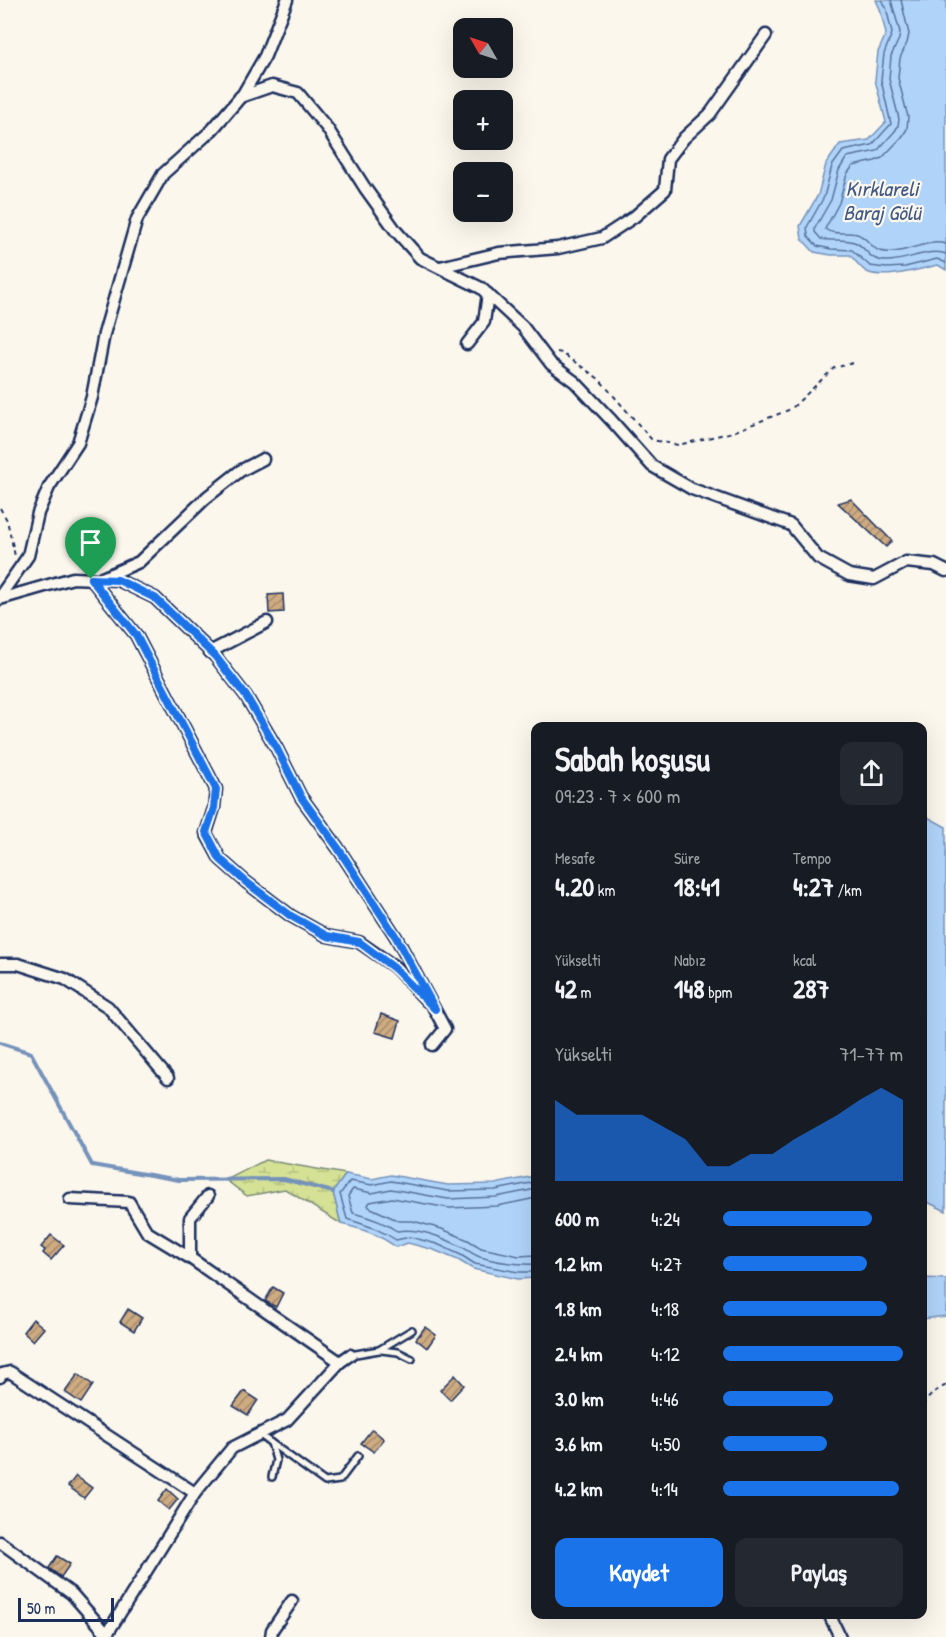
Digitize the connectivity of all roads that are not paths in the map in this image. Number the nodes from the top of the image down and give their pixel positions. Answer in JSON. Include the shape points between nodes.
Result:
{"nodes":[{"id":1,"x":287,"y":0,"type":"edge"},
{"id":2,"x":766,"y":35,"type":"dead end"},
{"id":3,"x":240,"y":97,"type":"junction"},
{"id":4,"x":440,"y":267,"type":"junction"},
{"id":5,"x":488,"y":294,"type":"junction"},
{"id":6,"x":467,"y":344,"type":"dead end"},
{"id":7,"x":262,"y":459,"type":"dead end"},
{"id":8,"x":946,"y":571,"type":"edge"},
{"id":9,"x":95,"y":579,"type":"junction"},
{"id":10,"x":0,"y":598,"type":"edge"},
{"id":11,"x":267,"y":622,"type":"dead end"},
{"id":12,"x":210,"y":652,"type":"junction"},
{"id":13,"x":0,"y":964,"type":"edge"},
{"id":14,"x":435,"y":1009,"type":"junction"},
{"id":15,"x":432,"y":1045,"type":"dead end"},
{"id":16,"x":168,"y":1078,"type":"dead end"},
{"id":17,"x":208,"y":1196,"type":"dead end"},
{"id":18,"x":70,"y":1199,"type":"dead end"},
{"id":19,"x":190,"y":1258,"type":"junction"},
{"id":20,"x":412,"y":1330,"type":"dead end"},
{"id":21,"x":379,"y":1350,"type":"junction"},
{"id":22,"x":350,"y":1355,"type":"joint"},
{"id":23,"x":412,"y":1359,"type":"dead end"},
{"id":24,"x":340,"y":1362,"type":"junction"},
{"id":25,"x":0,"y":1377,"type":"edge"},
{"id":26,"x":258,"y":1434,"type":"junction"},
{"id":27,"x":271,"y":1443,"type":"junction"},
{"id":28,"x":358,"y":1456,"type":"dead end"},
{"id":29,"x":272,"y":1477,"type":"dead end"},
{"id":30,"x":195,"y":1493,"type":"junction"},
{"id":31,"x":0,"y":1542,"type":"edge"},
{"id":32,"x":292,"y":1601,"type":"dead end"},
{"id":33,"x":832,"y":1619,"type":"edge"},
{"id":34,"x":107,"y":1636,"type":"edge"},
{"id":35,"x":271,"y":1637,"type":"edge"},
{"id":36,"x":840,"y":1637,"type":"edge"}],
"edges":[{"from":1,"to":3,"type":"street","via":[[265,56]]},
{"from":2,"to":4,"type":"street","via":[[710,114],[668,159],[665,190],[634,217],[602,238],[558,248],[499,253]]},
{"from":3,"to":4,"type":"street","via":[[272,86],[298,93],[327,128],[396,231],[420,258]]},
{"from":3,"to":10,"type":"street","via":[[212,130],[163,174],[136,219],[78,443],[49,487],[27,556]]},
{"from":4,"to":5,"type":"street"},
{"from":5,"to":6,"type":"street","via":[[484,322]]},
{"from":5,"to":8,"type":"street","via":[[652,466],[692,489],[791,525],[818,558],[849,575],[874,579],[906,562]]},
{"from":7,"to":9,"type":"street","via":[[207,496],[139,562]]},
{"from":9,"to":10,"type":"street","via":[[73,578]]},
{"from":9,"to":12,"type":"street","via":[[118,580],[155,598]]},
{"from":9,"to":14,"type":"street","via":[[136,635],[216,789],[206,832],[220,859],[291,916],[327,936],[359,942],[394,968]]},
{"from":11,"to":12,"type":"street"},
{"from":12,"to":14,"type":"street","via":[[246,696],[301,797],[378,908]]},
{"from":13,"to":16,"type":"street","via":[[18,964],[65,979],[108,1007]]},
{"from":14,"to":15,"type":"street","via":[[445,1029]]},
{"from":17,"to":19,"type":"street","via":[[190,1218]]},
{"from":18,"to":19,"type":"street","via":[[129,1202],[147,1232]]},
{"from":19,"to":24,"type":"street"},
{"from":20,"to":21,"type":"lane"},
{"from":21,"to":22,"type":"lane"},
{"from":21,"to":23,"type":"lane","via":[[398,1352]]},
{"from":22,"to":24,"type":"street"},
{"from":24,"to":26,"type":"street","via":[[287,1420]]},
{"from":25,"to":30,"type":"street","via":[[10,1372]]},
{"from":26,"to":27,"type":"lane"},
{"from":26,"to":30,"type":"street","via":[[232,1448]]},
{"from":27,"to":28,"type":"lane","via":[[325,1482],[340,1480]]},
{"from":27,"to":29,"type":"lane","via":[[276,1460]]},
{"from":30,"to":34,"type":"street"},
{"from":31,"to":34,"type":"street","via":[[72,1594]]},
{"from":32,"to":35,"type":"street"},
{"from":33,"to":36,"type":"street"}]}
